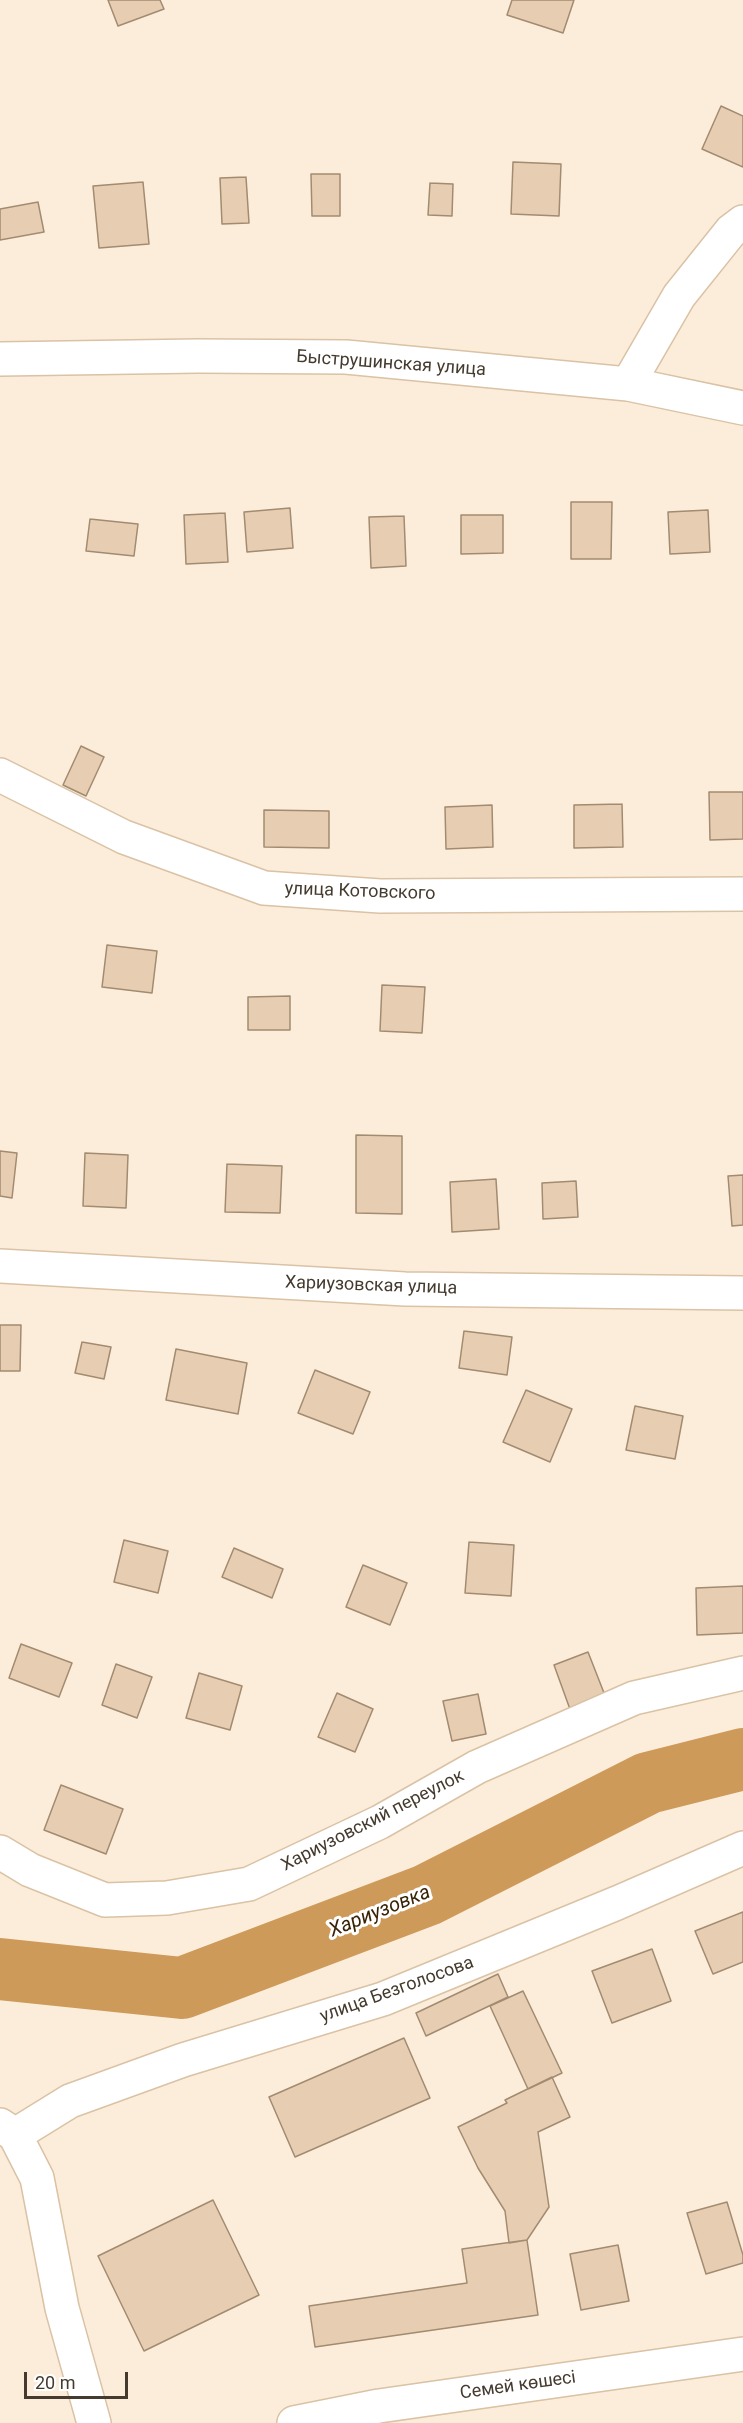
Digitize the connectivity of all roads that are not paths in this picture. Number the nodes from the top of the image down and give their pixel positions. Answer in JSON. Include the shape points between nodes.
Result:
{"nodes":[{"id":1,"x":743,"y":222,"type":"edge"},
{"id":2,"x":0,"y":359,"type":"edge"},
{"id":3,"x":628,"y":384,"type":"junction"},
{"id":4,"x":743,"y":408,"type":"edge"},
{"id":5,"x":0,"y":775,"type":"edge"},
{"id":6,"x":743,"y":894,"type":"edge"},
{"id":7,"x":0,"y":1266,"type":"edge"},
{"id":8,"x":743,"y":1293,"type":"edge"},
{"id":9,"x":743,"y":1672,"type":"edge"},
{"id":10,"x":743,"y":1848,"type":"edge"},
{"id":11,"x":0,"y":1852,"type":"edge"},
{"id":12,"x":8,"y":2130,"type":"edge"},
{"id":13,"x":743,"y":2354,"type":"edge"},
{"id":14,"x":94,"y":2423,"type":"edge"},
{"id":15,"x":294,"y":2423,"type":"edge"}],
"edges":[{"from":1,"to":3,"type":"street","via":[[731,231],[679,296]]},
{"from":2,"to":3,"type":"street","name":"Быструшинская улица","via":[[346,357]]},
{"from":3,"to":4,"type":"street","name":"Быструшинская улица"},
{"from":5,"to":6,"type":"street","name":"улица Котовского","via":[[124,837],[264,888],[380,896]]},
{"from":7,"to":8,"type":"street","name":"Хариузовская улица","via":[[405,1289]]},
{"from":9,"to":11,"type":"street","name":"Хариузовский переулок","via":[[634,1698],[477,1767],[380,1822],[249,1884],[167,1898],[105,1900],[30,1870]]},
{"from":10,"to":12,"type":"street","name":"улица Безголосова","via":[[383,1999],[183,2060],[70,2101]]},
{"from":12,"to":14,"type":"street","name":"улица Безголосова","via":[[37,2178],[62,2308]]},
{"from":13,"to":15,"type":"street","name":"Семей көшесі","via":[[379,2406]]}]}
